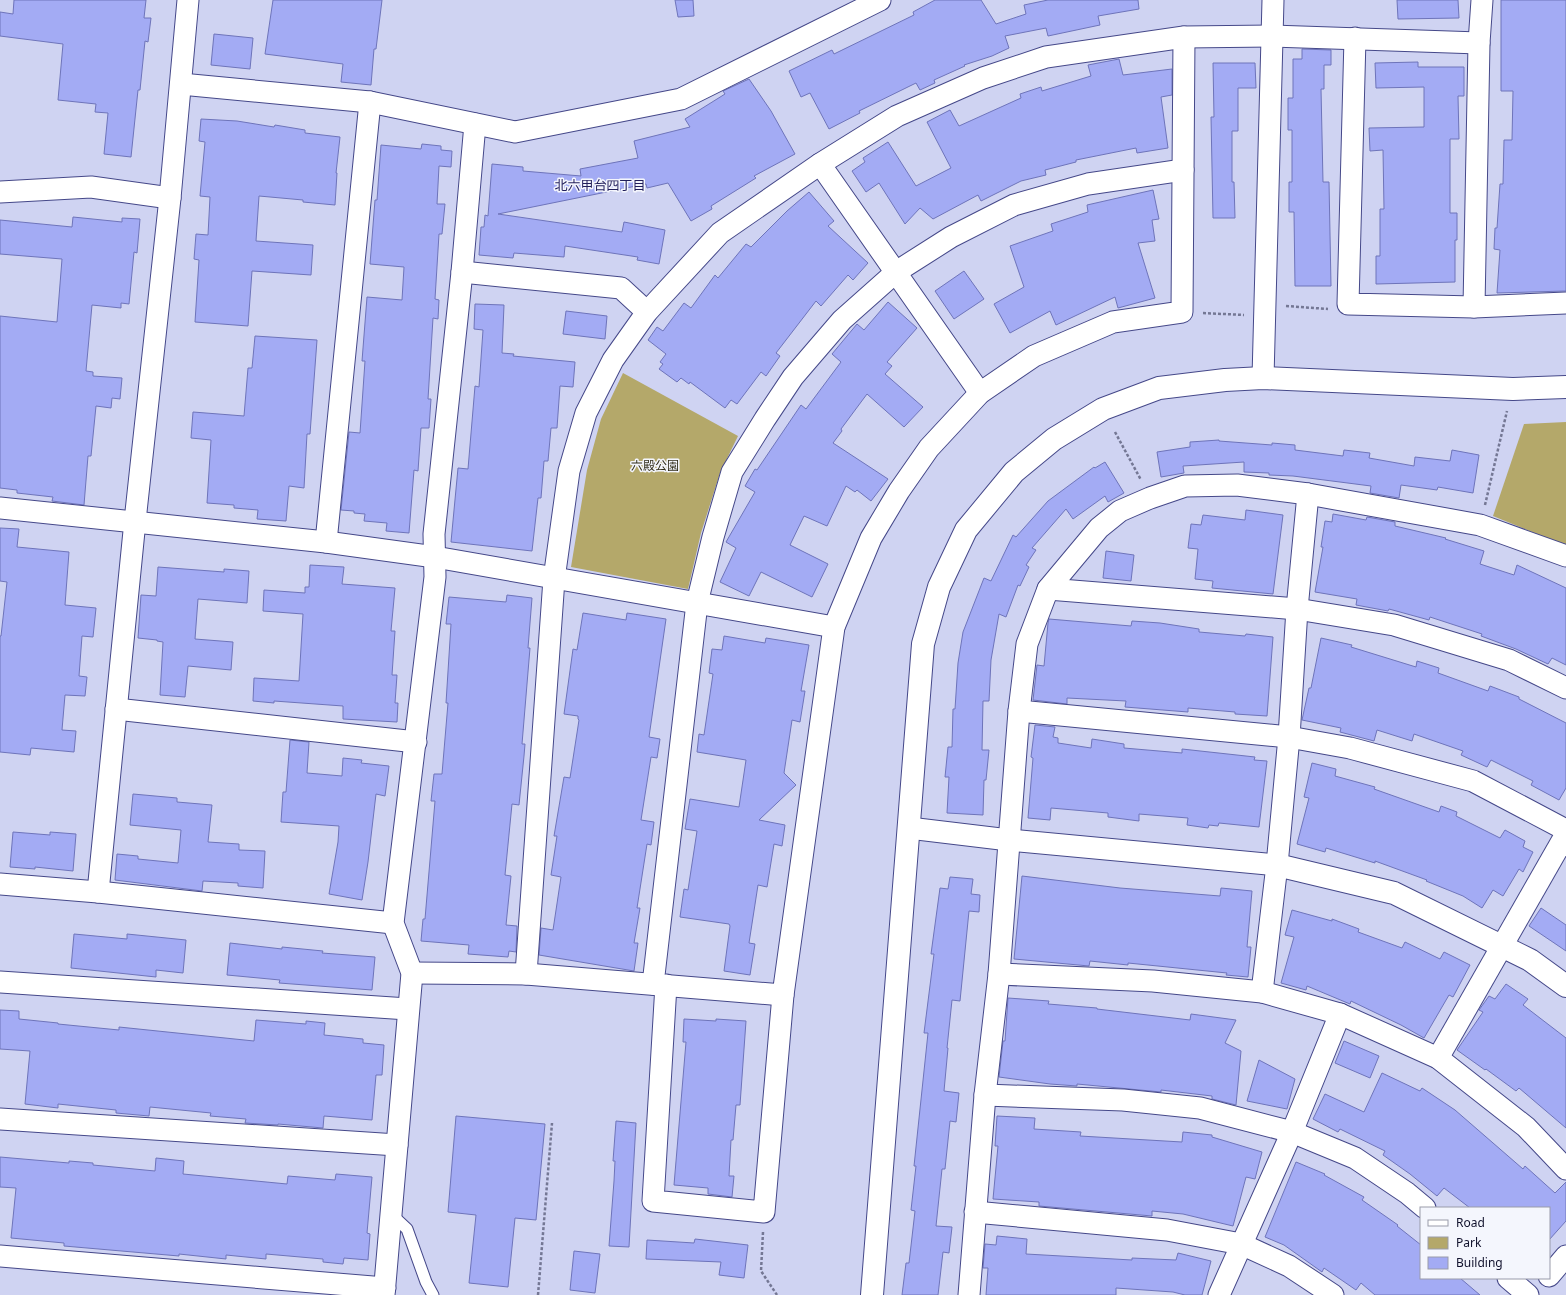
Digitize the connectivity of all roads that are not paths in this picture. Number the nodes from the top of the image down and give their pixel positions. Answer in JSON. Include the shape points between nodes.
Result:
{"nodes":[{"id":1,"x":188,"y":0,"type":"edge"},
{"id":2,"x":880,"y":0,"type":"edge"},
{"id":3,"x":1273,"y":0,"type":"edge"},
{"id":4,"x":1482,"y":0,"type":"edge"},
{"id":5,"x":1272,"y":36,"type":"junction"},
{"id":6,"x":1184,"y":37,"type":"junction"},
{"id":7,"x":1355,"y":38,"type":"junction"},
{"id":8,"x":1478,"y":43,"type":"junction"},
{"id":9,"x":181,"y":84,"type":"junction"},
{"id":10,"x":370,"y":102,"type":"junction"},
{"id":11,"x":475,"y":124,"type":"junction"},
{"id":12,"x":820,"y":164,"type":"junction"},
{"id":13,"x":1183,"y":170,"type":"junction"},
{"id":14,"x":0,"y":192,"type":"edge"},
{"id":15,"x":170,"y":198,"type":"junction"},
{"id":16,"x":462,"y":272,"type":"junction"},
{"id":17,"x":896,"y":272,"type":"junction"},
{"id":18,"x":1566,"y":303,"type":"edge"},
{"id":19,"x":1474,"y":307,"type":"junction"},
{"id":20,"x":647,"y":312,"type":"junction"},
{"id":21,"x":1263,"y":378,"type":"junction"},
{"id":22,"x":1566,"y":387,"type":"edge"},
{"id":23,"x":980,"y":393,"type":"junction"},
{"id":24,"x":1308,"y":494,"type":"junction"},
{"id":25,"x":0,"y":508,"type":"edge"},
{"id":26,"x":135,"y":521,"type":"junction"},
{"id":27,"x":326,"y":542,"type":"junction"},
{"id":28,"x":1566,"y":556,"type":"edge"},
{"id":29,"x":435,"y":557,"type":"junction"},
{"id":30,"x":554,"y":579,"type":"junction"},
{"id":31,"x":1048,"y":589,"type":"junction"},
{"id":32,"x":697,"y":603,"type":"junction"},
{"id":33,"x":1297,"y":609,"type":"junction"},
{"id":34,"x":834,"y":627,"type":"junction"},
{"id":35,"x":1566,"y":688,"type":"edge"},
{"id":36,"x":116,"y":709,"type":"junction"},
{"id":37,"x":1019,"y":711,"type":"junction"},
{"id":38,"x":1289,"y":737,"type":"junction"},
{"id":39,"x":416,"y":742,"type":"junction"},
{"id":40,"x":909,"y":828,"type":"junction"},
{"id":41,"x":1566,"y":830,"type":"edge"},
{"id":42,"x":1566,"y":834,"type":"edge"},
{"id":43,"x":1009,"y":840,"type":"junction"},
{"id":44,"x":1277,"y":865,"type":"junction"},
{"id":45,"x":0,"y":884,"type":"edge"},
{"id":46,"x":98,"y":892,"type":"junction"},
{"id":47,"x":393,"y":924,"type":"junction"},
{"id":48,"x":1502,"y":946,"type":"junction"},
{"id":49,"x":412,"y":973,"type":"junction"},
{"id":50,"x":526,"y":974,"type":"junction"},
{"id":51,"x":999,"y":974,"type":"junction"},
{"id":52,"x":0,"y":982,"type":"edge"},
{"id":53,"x":660,"y":985,"type":"junction"},
{"id":54,"x":1566,"y":986,"type":"edge"},
{"id":55,"x":1262,"y":992,"type":"junction"},
{"id":56,"x":783,"y":995,"type":"junction"},
{"id":57,"x":408,"y":1009,"type":"junction"},
{"id":58,"x":1340,"y":1014,"type":"junction"},
{"id":59,"x":1438,"y":1058,"type":"junction"},
{"id":60,"x":985,"y":1096,"type":"junction"},
{"id":61,"x":0,"y":1119,"type":"edge"},
{"id":62,"x":1292,"y":1132,"type":"junction"},
{"id":63,"x":397,"y":1145,"type":"junction"},
{"id":64,"x":1566,"y":1169,"type":"edge"},
{"id":65,"x":1424,"y":1207,"type":"edge"},
{"id":66,"x":975,"y":1212,"type":"junction"},
{"id":67,"x":391,"y":1214,"type":"junction"},
{"id":68,"x":1241,"y":1244,"type":"junction"},
{"id":69,"x":0,"y":1256,"type":"edge"},
{"id":70,"x":1566,"y":1256,"type":"edge"},
{"id":71,"x":1550,"y":1275,"type":"edge"},
{"id":72,"x":1509,"y":1279,"type":"edge"},
{"id":73,"x":1546,"y":1279,"type":"edge"},
{"id":74,"x":384,"y":1291,"type":"edge"},
{"id":75,"x":432,"y":1295,"type":"edge"},
{"id":76,"x":872,"y":1295,"type":"edge"},
{"id":77,"x":969,"y":1295,"type":"edge"},
{"id":78,"x":1219,"y":1295,"type":"edge"},
{"id":79,"x":1333,"y":1295,"type":"edge"},
{"id":80,"x":1528,"y":1295,"type":"edge"},
{"id":81,"x":1532,"y":1295,"type":"edge"}],
"edges":[{"from":1,"to":9,"type":"street"},
{"from":2,"to":11,"type":"street","via":[[681,99],[515,132]]},
{"from":3,"to":5,"type":"street"},
{"from":4,"to":8,"type":"street"},
{"from":5,"to":6,"type":"street"},
{"from":5,"to":7,"type":"street"},
{"from":5,"to":21,"type":"street"},
{"from":6,"to":12,"type":"street","via":[[1046,57],[983,78],[898,116]]},
{"from":6,"to":13,"type":"street"},
{"from":7,"to":8,"type":"street"},
{"from":7,"to":19,"type":"street","via":[[1348,304]]},
{"from":8,"to":19,"type":"street"},
{"from":9,"to":10,"type":"street"},
{"from":9,"to":15,"type":"street"},
{"from":10,"to":11,"type":"street"},
{"from":10,"to":27,"type":"street"},
{"from":11,"to":16,"type":"street"},
{"from":12,"to":17,"type":"street"},
{"from":12,"to":20,"type":"street","via":[[720,233]]},
{"from":13,"to":17,"type":"street","via":[[1088,184],[1014,205],[951,237]]},
{"from":13,"to":23,"type":"street","via":[[1182,312],[1113,322],[1034,356]]},
{"from":14,"to":15,"type":"street","via":[[91,187]]},
{"from":15,"to":26,"type":"street"},
{"from":16,"to":20,"type":"street","via":[[622,288]]},
{"from":16,"to":29,"type":"street","via":[[434,534]]},
{"from":17,"to":23,"type":"street"},
{"from":17,"to":32,"type":"street","via":[[842,320],[793,377],[732,472]]},
{"from":18,"to":19,"type":"street"},
{"from":20,"to":30,"type":"street","via":[[613,360],[586,413],[569,471]]},
{"from":21,"to":22,"type":"street","via":[[1513,389]]},
{"from":21,"to":40,"type":"street","via":[[1159,388],[1103,409],[1054,439],[1014,472],[966,530],[939,587],[923,644]]},
{"from":23,"to":34,"type":"street","via":[[929,448],[899,492],[871,538]]},
{"from":24,"to":28,"type":"street","via":[[1480,525]]},
{"from":24,"to":31,"type":"street","via":[[1237,485],[1185,486],[1150,498],[1120,511],[1098,528]]},
{"from":24,"to":33,"type":"street"},
{"from":25,"to":26,"type":"street"},
{"from":26,"to":27,"type":"street"},
{"from":26,"to":36,"type":"street"},
{"from":27,"to":29,"type":"street"},
{"from":29,"to":30,"type":"street"},
{"from":29,"to":39,"type":"street","via":[[435,577]]},
{"from":30,"to":32,"type":"street"},
{"from":30,"to":50,"type":"street"},
{"from":31,"to":33,"type":"street"},
{"from":31,"to":37,"type":"street","via":[[1027,644]]},
{"from":32,"to":34,"type":"street"},
{"from":32,"to":53,"type":"street"},
{"from":33,"to":35,"type":"street","via":[[1394,625],[1509,660]]},
{"from":33,"to":38,"type":"street"},
{"from":34,"to":56,"type":"street"},
{"from":36,"to":39,"type":"street"},
{"from":36,"to":46,"type":"street"},
{"from":37,"to":38,"type":"street"},
{"from":37,"to":43,"type":"street"},
{"from":38,"to":41,"type":"street","via":[[1350,748],[1473,781]]},
{"from":38,"to":44,"type":"street"},
{"from":39,"to":47,"type":"street"},
{"from":40,"to":43,"type":"street"},
{"from":40,"to":76,"type":"street"},
{"from":42,"to":48,"type":"street"},
{"from":43,"to":44,"type":"street"},
{"from":43,"to":51,"type":"street"},
{"from":44,"to":48,"type":"street","via":[[1394,893]]},
{"from":44,"to":55,"type":"street"},
{"from":45,"to":46,"type":"street"},
{"from":46,"to":47,"type":"street"},
{"from":47,"to":49,"type":"street"},
{"from":48,"to":54,"type":"street","via":[[1530,960]]},
{"from":48,"to":59,"type":"street"},
{"from":49,"to":50,"type":"street"},
{"from":49,"to":57,"type":"street"},
{"from":50,"to":53,"type":"street"},
{"from":51,"to":55,"type":"street","via":[[1153,981]]},
{"from":51,"to":60,"type":"street"},
{"from":52,"to":57,"type":"street"},
{"from":53,"to":56,"type":"street"},
{"from":53,"to":56,"type":"street","via":[[653,1201],[764,1212]]},
{"from":55,"to":58,"type":"street"},
{"from":57,"to":63,"type":"street"},
{"from":58,"to":59,"type":"street"},
{"from":58,"to":62,"type":"street"},
{"from":59,"to":64,"type":"street","via":[[1526,1127]]},
{"from":60,"to":62,"type":"street","via":[[1123,1100],[1200,1108]]},
{"from":60,"to":66,"type":"street"},
{"from":61,"to":63,"type":"street"},
{"from":62,"to":65,"type":"street","via":[[1355,1158]]},
{"from":62,"to":68,"type":"street"},
{"from":63,"to":67,"type":"street"},
{"from":66,"to":68,"type":"street","via":[[1167,1230]]},
{"from":66,"to":77,"type":"street"},
{"from":67,"to":74,"type":"street"},
{"from":67,"to":75,"type":"lane","via":[[407,1229]]},
{"from":68,"to":78,"type":"street"},
{"from":68,"to":79,"type":"street","via":[[1289,1266]]},
{"from":69,"to":74,"type":"street"},
{"from":70,"to":71,"type":"street"},
{"from":72,"to":80,"type":"street"},
{"from":73,"to":81,"type":"street"}]}
